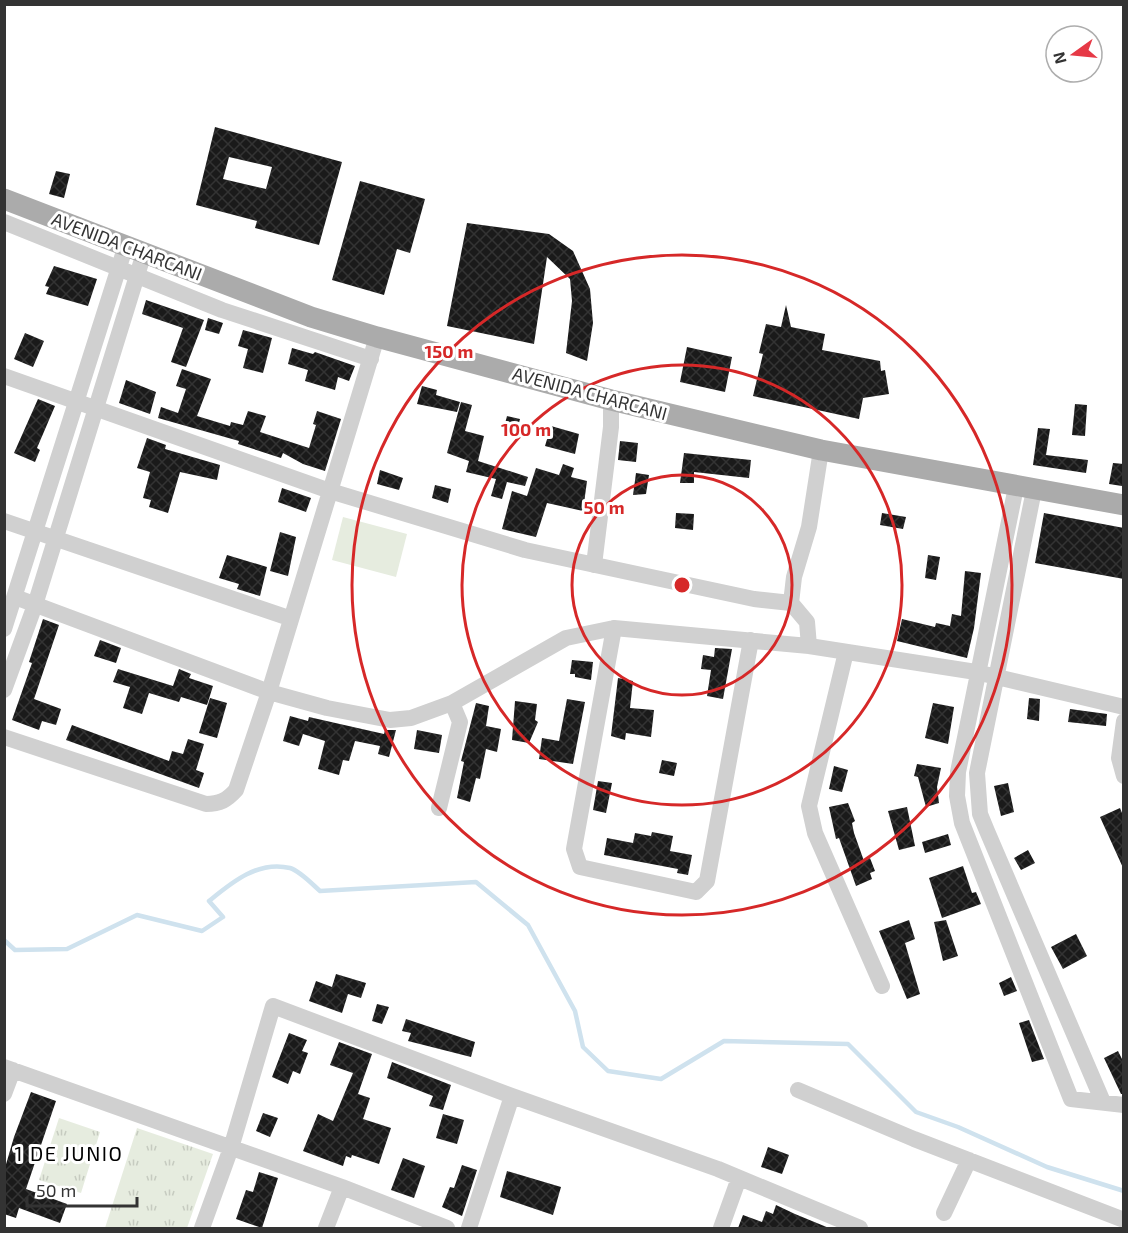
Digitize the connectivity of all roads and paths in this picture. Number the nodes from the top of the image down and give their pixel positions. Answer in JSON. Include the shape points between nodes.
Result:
{"nodes":[{"id":1,"x":4,"y":199,"type":"edge"},
{"id":2,"x":5,"y":225,"type":"edge"},
{"id":3,"x":135,"y":249,"type":"junction"},
{"id":4,"x":119,"y":270,"type":"junction"},
{"id":5,"x":137,"y":278,"type":"junction"},
{"id":6,"x":377,"y":337,"type":"junction"},
{"id":7,"x":371,"y":359,"type":"junction"},
{"id":8,"x":4,"y":376,"type":"edge"},
{"id":9,"x":611,"y":400,"type":"junction"},
{"id":10,"x":77,"y":402,"type":"junction"},
{"id":11,"x":96,"y":408,"type":"junction"},
{"id":12,"x":821,"y":450,"type":"junction"},
{"id":13,"x":1025,"y":489,"type":"junction"},
{"id":14,"x":330,"y":491,"type":"junction"},
{"id":15,"x":1124,"y":505,"type":"edge"},
{"id":16,"x":4,"y":521,"type":"edge"},
{"id":17,"x":37,"y":533,"type":"junction"},
{"id":18,"x":55,"y":540,"type":"junction"},
{"id":19,"x":594,"y":565,"type":"junction"},
{"id":20,"x":15,"y":597,"type":"junction"},
{"id":21,"x":791,"y":603,"type":"junction"},
{"id":22,"x":35,"y":605,"type":"junction"},
{"id":23,"x":289,"y":618,"type":"junction"},
{"id":24,"x":614,"y":628,"type":"junction"},
{"id":25,"x":4,"y":629,"type":"edge"},
{"id":26,"x":751,"y":640,"type":"junction"},
{"id":27,"x":809,"y":646,"type":"junction"},
{"id":28,"x":846,"y":652,"type":"junction"},
{"id":29,"x":976,"y":672,"type":"junction"},
{"id":30,"x":997,"y":678,"type":"junction"},
{"id":31,"x":4,"y":690,"type":"edge"},
{"id":32,"x":269,"y":692,"type":"junction"},
{"id":33,"x":452,"y":703,"type":"junction"},
{"id":34,"x":1124,"y":707,"type":"edge"},
{"id":35,"x":1124,"y":721,"type":"edge"},
{"id":36,"x":4,"y":737,"type":"edge"},
{"id":37,"x":1124,"y":776,"type":"edge"},
{"id":38,"x":439,"y":808,"type":"dead end"},
{"id":39,"x":882,"y":986,"type":"dead end"},
{"id":40,"x":9,"y":1069,"type":"edge"},
{"id":41,"x":798,"y":1090,"type":"dead end"},
{"id":42,"x":4,"y":1094,"type":"edge"},
{"id":43,"x":512,"y":1096,"type":"junction"},
{"id":44,"x":1102,"y":1102,"type":"junction"},
{"id":45,"x":1124,"y":1105,"type":"edge"},
{"id":46,"x":231,"y":1148,"type":"junction"},
{"id":47,"x":969,"y":1160,"type":"junction"},
{"id":48,"x":739,"y":1178,"type":"junction"},
{"id":49,"x":342,"y":1187,"type":"junction"},
{"id":50,"x":944,"y":1213,"type":"dead end"},
{"id":51,"x":1124,"y":1220,"type":"edge"},
{"id":52,"x":823,"y":1221,"type":"edge"},
{"id":53,"x":202,"y":1228,"type":"edge"},
{"id":54,"x":326,"y":1228,"type":"edge"},
{"id":55,"x":447,"y":1228,"type":"edge"},
{"id":56,"x":469,"y":1228,"type":"edge"},
{"id":57,"x":722,"y":1228,"type":"edge"},
{"id":58,"x":860,"y":1228,"type":"edge"}],
"edges":[{"from":1,"to":3,"type":"main road","name":"AVENIDA CHARCANI"},
{"from":2,"to":4,"type":"street"},
{"from":3,"to":4,"type":"street"},
{"from":3,"to":5,"type":"street"},
{"from":3,"to":6,"type":"main road","name":"AVENIDA CHARCANI","via":[[311,317]]},
{"from":4,"to":5,"type":"street"},
{"from":4,"to":10,"type":"street"},
{"from":5,"to":7,"type":"street"},
{"from":5,"to":11,"type":"street"},
{"from":6,"to":7,"type":"street"},
{"from":6,"to":9,"type":"main road","name":"AVENIDA CHARCANI"},
{"from":7,"to":14,"type":"street"},
{"from":8,"to":10,"type":"street"},
{"from":9,"to":12,"type":"main road","name":"AVENIDA CHARCANI"},
{"from":9,"to":19,"type":"street"},
{"from":10,"to":11,"type":"street"},
{"from":10,"to":17,"type":"street"},
{"from":11,"to":14,"type":"street"},
{"from":11,"to":18,"type":"street"},
{"from":12,"to":13,"type":"main road","name":"AVENIDA CHARCANI"},
{"from":12,"to":21,"type":"street","via":[[809,527],[794,577]]},
{"from":13,"to":15,"type":"main road","name":"AVENIDA CHARCANI"},
{"from":13,"to":29,"type":"street"},
{"from":13,"to":30,"type":"street"},
{"from":14,"to":19,"type":"street","via":[[525,550]]},
{"from":14,"to":23,"type":"street"},
{"from":16,"to":17,"type":"street"},
{"from":17,"to":18,"type":"street"},
{"from":17,"to":20,"type":"street"},
{"from":18,"to":22,"type":"street"},
{"from":18,"to":23,"type":"street"},
{"from":19,"to":21,"type":"street","via":[[754,599]]},
{"from":20,"to":22,"type":"street"},
{"from":20,"to":25,"type":"street"},
{"from":21,"to":27,"type":"street","via":[[807,622]]},
{"from":22,"to":31,"type":"street"},
{"from":22,"to":32,"type":"street"},
{"from":23,"to":32,"type":"street"},
{"from":24,"to":26,"type":"street"},
{"from":24,"to":26,"type":"street","via":[[574,849],[580,867],[696,892],[707,881]]},
{"from":24,"to":33,"type":"street","via":[[566,638]]},
{"from":26,"to":27,"type":"street"},
{"from":27,"to":28,"type":"street"},
{"from":28,"to":29,"type":"street"},
{"from":28,"to":39,"type":"street","via":[[809,806],[814,833]]},
{"from":29,"to":30,"type":"street"},
{"from":29,"to":44,"type":"street","via":[[958,772],[962,823],[1071,1099]]},
{"from":30,"to":34,"type":"street"},
{"from":30,"to":44,"type":"street","via":[[977,773],[980,814]]},
{"from":32,"to":33,"type":"street","via":[[390,720],[411,718]]},
{"from":32,"to":36,"type":"street","via":[[236,789],[217,804],[207,804]]},
{"from":33,"to":38,"type":"street","via":[[460,722]]},
{"from":35,"to":37,"type":"street","via":[[1119,758]]},
{"from":40,"to":42,"type":"street"},
{"from":40,"to":46,"type":"street"},
{"from":41,"to":47,"type":"street"},
{"from":43,"to":46,"type":"street","via":[[273,1006]]},
{"from":43,"to":48,"type":"street"},
{"from":43,"to":56,"type":"street"},
{"from":44,"to":45,"type":"street"},
{"from":46,"to":49,"type":"street"},
{"from":46,"to":53,"type":"street"},
{"from":47,"to":50,"type":"street"},
{"from":47,"to":51,"type":"street"},
{"from":48,"to":52,"type":"street"},
{"from":48,"to":57,"type":"street"},
{"from":49,"to":54,"type":"street"},
{"from":49,"to":55,"type":"street"},
{"from":52,"to":58,"type":"street"}]}
